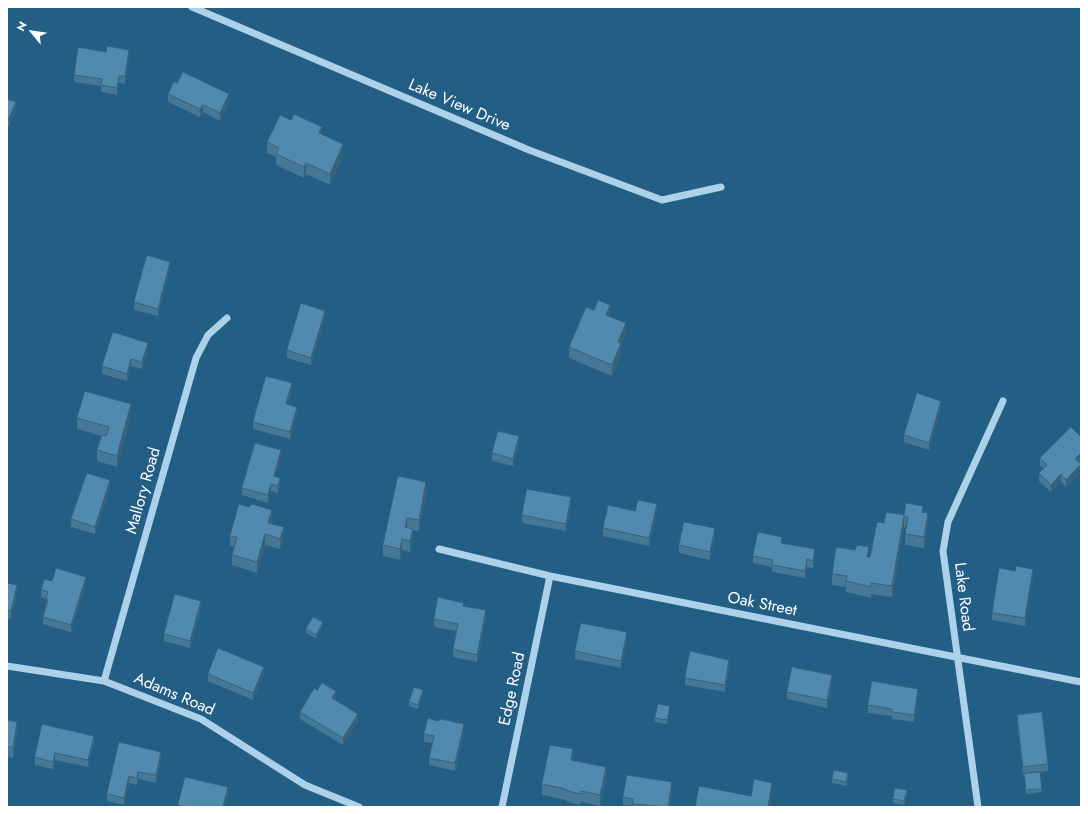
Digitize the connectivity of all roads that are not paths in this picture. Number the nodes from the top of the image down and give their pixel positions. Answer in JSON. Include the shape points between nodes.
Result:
{"nodes":[{"id":1,"x":192,"y":7,"type":"edge"},
{"id":2,"x":722,"y":187,"type":"dead end"},
{"id":3,"x":227,"y":318,"type":"dead end"},
{"id":4,"x":1003,"y":401,"type":"dead end"},
{"id":5,"x":439,"y":549,"type":"dead end"},
{"id":6,"x":550,"y":576,"type":"junction"},
{"id":7,"x":957,"y":658,"type":"junction"},
{"id":8,"x":7,"y":666,"type":"edge"},
{"id":9,"x":104,"y":681,"type":"junction"},
{"id":10,"x":1081,"y":682,"type":"edge"},
{"id":11,"x":359,"y":807,"type":"edge"},
{"id":12,"x":502,"y":807,"type":"edge"},
{"id":13,"x":978,"y":807,"type":"edge"}],
"edges":[{"from":1,"to":2,"type":"street","name":"Lake View Drive","via":[[529,150],[662,200]]},
{"from":3,"to":9,"type":"street","name":"Mallory Road","via":[[208,335],[196,358]]},
{"from":4,"to":7,"type":"street","name":"Lake Road","via":[[948,522],[943,551]]},
{"from":5,"to":6,"type":"street","name":"Oak Street"},
{"from":6,"to":7,"type":"street","name":"Oak Street"},
{"from":6,"to":12,"type":"street","name":"Edge Road"},
{"from":7,"to":10,"type":"street","name":"Oak Street"},
{"from":7,"to":13,"type":"street","name":"Lake Road"},
{"from":8,"to":9,"type":"street","name":"Adams Road"},
{"from":9,"to":11,"type":"street","name":"Adams Road","via":[[201,719],[305,785]]}]}
